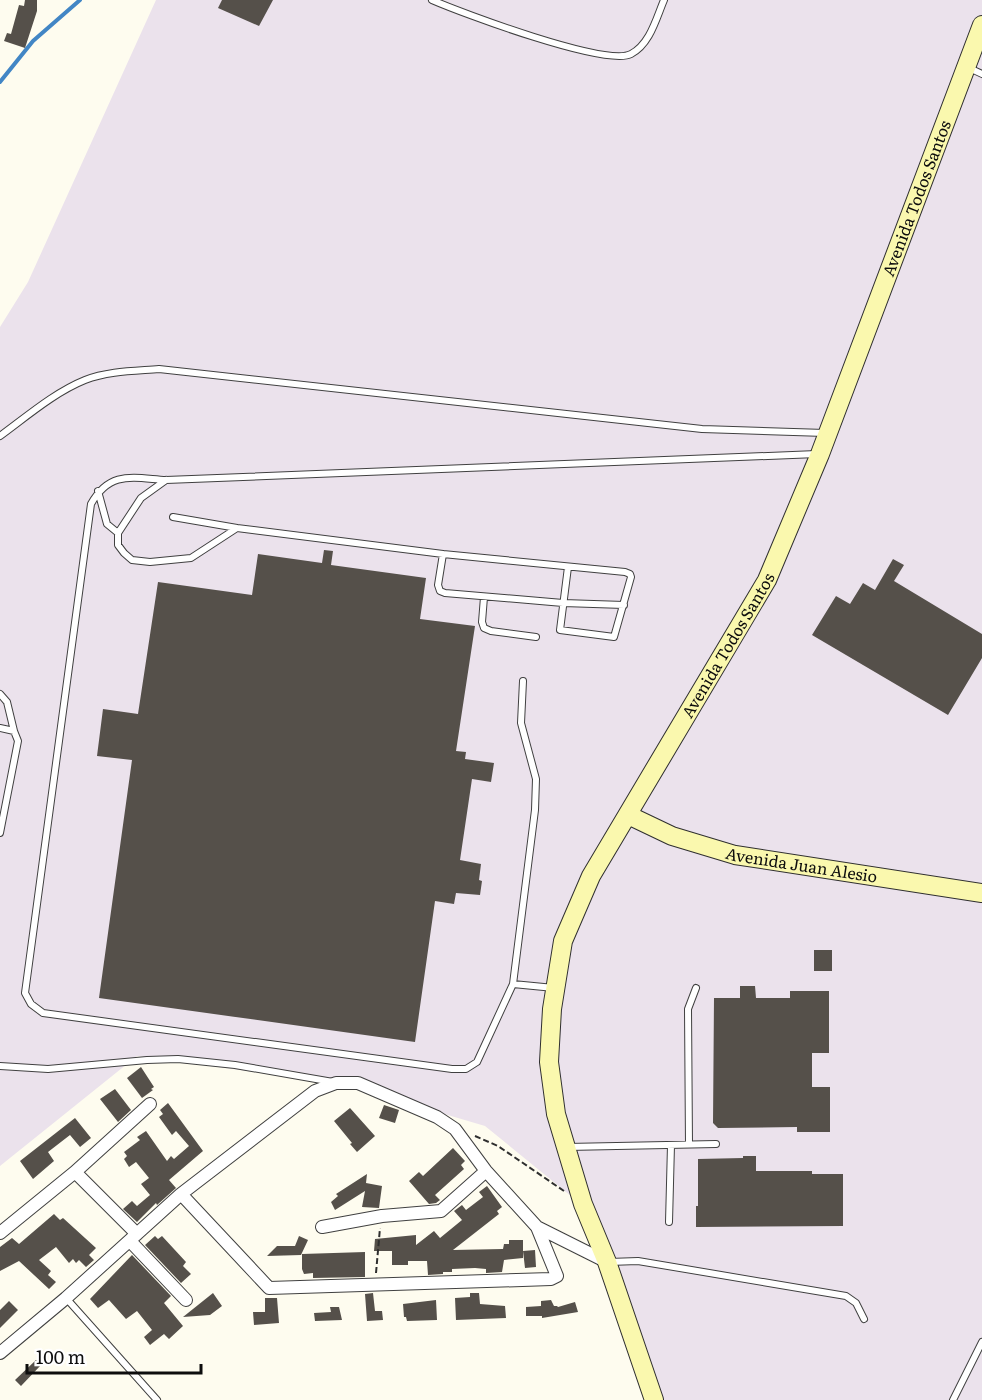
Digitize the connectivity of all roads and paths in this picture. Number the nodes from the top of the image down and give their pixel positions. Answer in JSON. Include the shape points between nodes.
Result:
{"nodes":[{"id":1,"x":432,"y":0,"type":"edge"},
{"id":2,"x":664,"y":0,"type":"edge"},
{"id":3,"x":982,"y":25,"type":"edge"},
{"id":4,"x":974,"y":70,"type":"edge"},
{"id":5,"x":828,"y":433,"type":"junction"},
{"id":6,"x":0,"y":436,"type":"edge"},
{"id":7,"x":820,"y":454,"type":"junction"},
{"id":8,"x":166,"y":480,"type":"junction"},
{"id":9,"x":98,"y":491,"type":"junction"},
{"id":10,"x":173,"y":517,"type":"dead end"},
{"id":11,"x":237,"y":528,"type":"junction"},
{"id":12,"x":118,"y":533,"type":"junction"},
{"id":13,"x":443,"y":554,"type":"junction"},
{"id":14,"x":568,"y":567,"type":"junction"},
{"id":15,"x":484,"y":597,"type":"junction"},
{"id":16,"x":563,"y":603,"type":"junction"},
{"id":17,"x":624,"y":605,"type":"junction"},
{"id":18,"x":536,"y":637,"type":"dead end"},
{"id":19,"x":523,"y":681,"type":"dead end"},
{"id":20,"x":0,"y":694,"type":"edge"},
{"id":21,"x":0,"y":728,"type":"edge"},
{"id":22,"x":14,"y":731,"type":"junction"},
{"id":23,"x":628,"y":815,"type":"junction"},
{"id":24,"x":0,"y":833,"type":"edge"},
{"id":25,"x":982,"y":893,"type":"edge"},
{"id":26,"x":513,"y":984,"type":"junction"},
{"id":27,"x":555,"y":988,"type":"junction"},
{"id":28,"x":696,"y":988,"type":"dead end"},
{"id":29,"x":0,"y":1066,"type":"edge"},
{"id":30,"x":336,"y":1083,"type":"junction"},
{"id":31,"x":150,"y":1104,"type":"dead end"},
{"id":32,"x":455,"y":1130,"type":"junction"},
{"id":33,"x":689,"y":1144,"type":"junction"},
{"id":34,"x":716,"y":1144,"type":"dead end"},
{"id":35,"x":671,"y":1145,"type":"junction"},
{"id":36,"x":566,"y":1147,"type":"junction"},
{"id":37,"x":486,"y":1171,"type":"junction"},
{"id":38,"x":75,"y":1172,"type":"junction"},
{"id":39,"x":564,"y":1191,"type":"dead end"},
{"id":40,"x":181,"y":1194,"type":"junction"},
{"id":41,"x":382,"y":1216,"type":"junction"},
{"id":42,"x":669,"y":1222,"type":"dead end"},
{"id":43,"x":322,"y":1227,"type":"dead end"},
{"id":44,"x":537,"y":1227,"type":"junction"},
{"id":45,"x":0,"y":1233,"type":"edge"},
{"id":46,"x":134,"y":1237,"type":"junction"},
{"id":47,"x":607,"y":1262,"type":"junction"},
{"id":48,"x":375,"y":1286,"type":"junction"},
{"id":49,"x":66,"y":1298,"type":"junction"},
{"id":50,"x":186,"y":1300,"type":"dead end"},
{"id":51,"x":864,"y":1319,"type":"dead end"},
{"id":52,"x":982,"y":1342,"type":"edge"},
{"id":53,"x":0,"y":1353,"type":"edge"},
{"id":54,"x":157,"y":1400,"type":"edge"},
{"id":55,"x":654,"y":1400,"type":"edge"},
{"id":56,"x":953,"y":1400,"type":"edge"}],
"edges":[{"from":1,"to":2,"type":"lane","via":[[491,22],[613,57],[630,55],[644,45]]},
{"from":3,"to":4,"type":"street","name":"Avenida Todos Santos"},
{"from":4,"to":5,"type":"street","name":"Avenida Todos Santos"},
{"from":5,"to":6,"type":"lane","via":[[702,429],[159,369],[86,380],[45,403]]},
{"from":5,"to":7,"type":"street","name":"Avenida Todos Santos"},
{"from":7,"to":8,"type":"lane"},
{"from":7,"to":23,"type":"street","name":"Avenida Todos Santos","via":[[767,579]]},
{"from":8,"to":9,"type":"lane","via":[[126,477]]},
{"from":8,"to":12,"type":"lane","via":[[141,498]]},
{"from":9,"to":12,"type":"lane","via":[[107,524]]},
{"from":9,"to":26,"type":"lane","via":[[91,504],[25,993],[31,1004],[43,1012],[466,1069],[477,1062]]},
{"from":10,"to":11,"type":"lane"},
{"from":11,"to":12,"type":"lane","via":[[191,558],[150,562],[132,560],[124,553],[118,545]]},
{"from":11,"to":13,"type":"lane"},
{"from":13,"to":14,"type":"lane"},
{"from":13,"to":15,"type":"lane","via":[[440,591]]},
{"from":14,"to":16,"type":"lane"},
{"from":14,"to":17,"type":"lane","via":[[630,573]]},
{"from":15,"to":16,"type":"lane"},
{"from":15,"to":18,"type":"lane","via":[[484,628]]},
{"from":16,"to":17,"type":"lane"},
{"from":16,"to":17,"type":"lane","via":[[560,630],[612,637],[616,635]]},
{"from":19,"to":26,"type":"lane","via":[[521,723],[536,779],[535,810]]},
{"from":20,"to":22,"type":"lane","via":[[7,702]]},
{"from":21,"to":22,"type":"lane"},
{"from":22,"to":24,"type":"lane","via":[[18,741]]},
{"from":23,"to":25,"type":"street","name":"Avenida Juan Alesio","via":[[672,837],[735,855]]},
{"from":23,"to":27,"type":"street","name":"Avenida Todos Santos","via":[[591,876],[563,941]]},
{"from":26,"to":27,"type":"lane"},
{"from":27,"to":36,"type":"street","name":"Avenida Todos Santos","via":[[549,1062],[556,1114]]},
{"from":28,"to":33,"type":"lane","via":[[688,1009]]},
{"from":29,"to":30,"type":"lane","via":[[48,1069],[178,1059]]},
{"from":30,"to":32,"type":"street","via":[[358,1083]]},
{"from":30,"to":40,"type":"street","via":[[315,1091]]},
{"from":31,"to":38,"type":"street"},
{"from":32,"to":37,"type":"street"},
{"from":32,"to":39,"type":"path","via":[[498,1146]]},
{"from":33,"to":34,"type":"lane"},
{"from":33,"to":35,"type":"lane"},
{"from":35,"to":36,"type":"lane"},
{"from":35,"to":42,"type":"lane"},
{"from":36,"to":47,"type":"street","name":"Avenida Todos Santos","via":[[583,1204]]},
{"from":37,"to":41,"type":"street","via":[[441,1211]]},
{"from":37,"to":44,"type":"street"},
{"from":38,"to":45,"type":"street"},
{"from":38,"to":46,"type":"street"},
{"from":40,"to":46,"type":"street"},
{"from":40,"to":48,"type":"street","via":[[269,1288]]},
{"from":41,"to":43,"type":"street"},
{"from":41,"to":48,"type":"path"},
{"from":44,"to":47,"type":"street"},
{"from":44,"to":48,"type":"street","via":[[557,1276],[551,1279]]},
{"from":46,"to":49,"type":"street"},
{"from":46,"to":50,"type":"street"},
{"from":47,"to":51,"type":"lane","via":[[638,1261],[846,1296],[856,1303]]},
{"from":47,"to":55,"type":"street","name":"Avenida Todos Santos"},
{"from":49,"to":53,"type":"street"},
{"from":49,"to":54,"type":"lane"},
{"from":52,"to":56,"type":"lane"}]}
